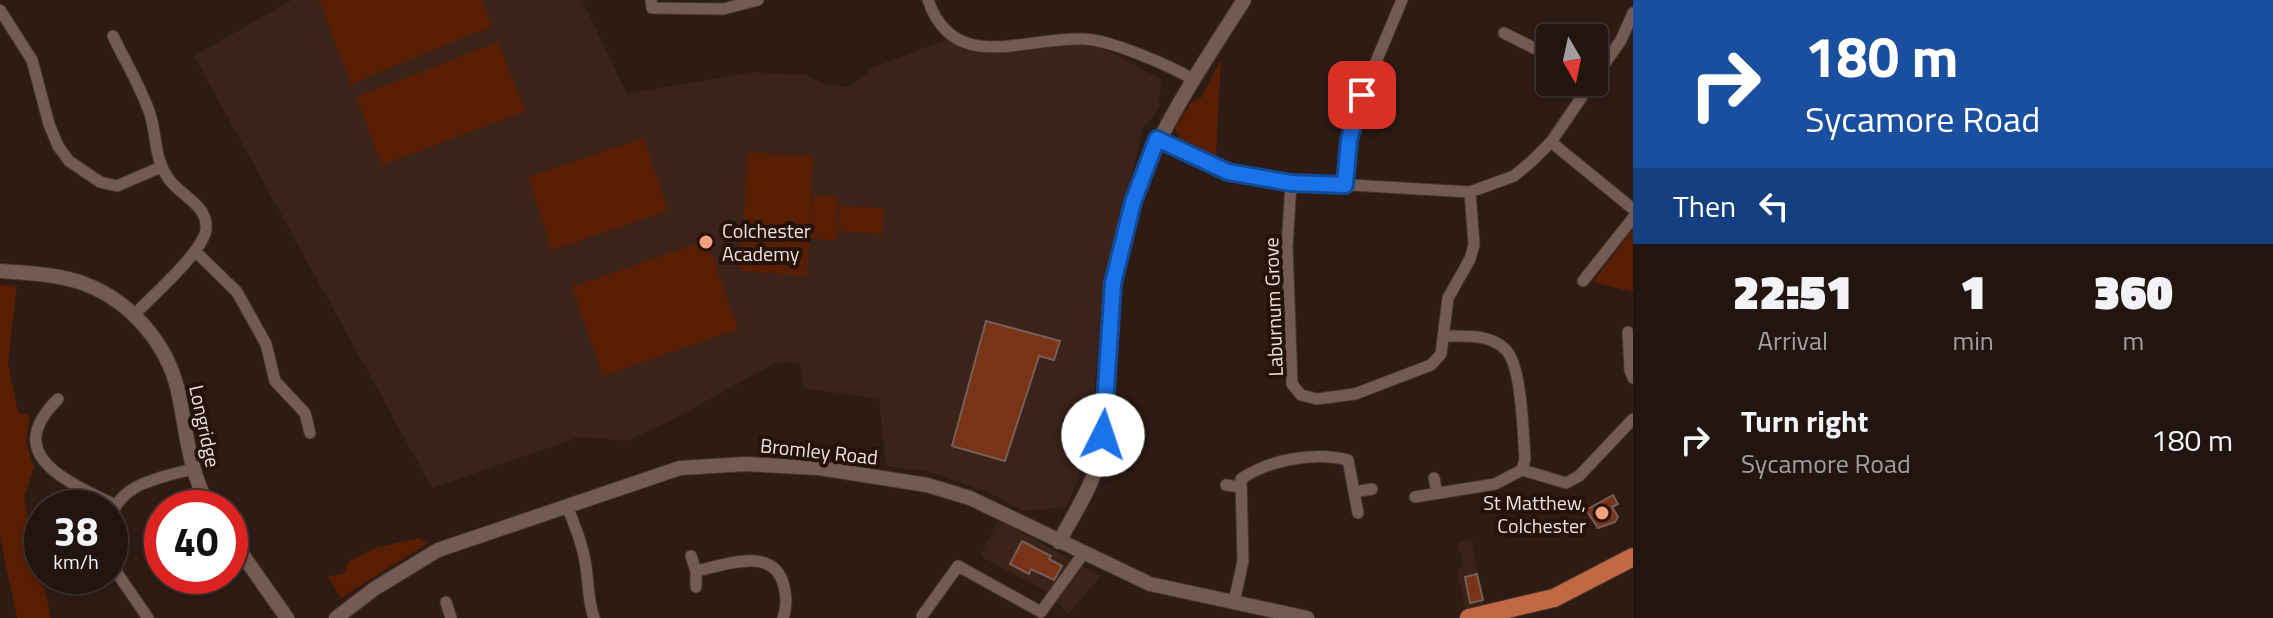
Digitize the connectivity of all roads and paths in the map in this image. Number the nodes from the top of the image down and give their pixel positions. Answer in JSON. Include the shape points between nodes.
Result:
{"nodes":[{"id":1,"x":758,"y":0,"type":"edge"},
{"id":2,"x":928,"y":0,"type":"edge"},
{"id":3,"x":1244,"y":0,"type":"edge"},
{"id":4,"x":1402,"y":0,"type":"edge"},
{"id":5,"x":651,"y":4,"type":"edge"},
{"id":6,"x":0,"y":10,"type":"edge"},
{"id":7,"x":1633,"y":13,"type":"edge"},
{"id":8,"x":5,"y":32,"type":"edge"},
{"id":9,"x":1504,"y":33,"type":"dead end"},
{"id":10,"x":113,"y":36,"type":"dead end"},
{"id":11,"x":1536,"y":49,"type":"edge"},
{"id":12,"x":1608,"y":59,"type":"edge"},
{"id":13,"x":1194,"y":80,"type":"junction"},
{"id":14,"x":1582,"y":96,"type":"edge"},
{"id":15,"x":1157,"y":139,"type":"junction"},
{"id":16,"x":1551,"y":142,"type":"junction"},
{"id":17,"x":161,"y":167,"type":"junction"},
{"id":18,"x":1291,"y":183,"type":"junction"},
{"id":19,"x":1345,"y":185,"type":"junction"},
{"id":20,"x":1470,"y":192,"type":"junction"},
{"id":21,"x":1633,"y":209,"type":"edge"},
{"id":22,"x":1633,"y":218,"type":"edge"},
{"id":23,"x":195,"y":251,"type":"junction"},
{"id":24,"x":0,"y":271,"type":"edge"},
{"id":25,"x":1583,"y":281,"type":"dead end"},
{"id":26,"x":135,"y":314,"type":"junction"},
{"id":27,"x":1628,"y":332,"type":"dead end"},
{"id":28,"x":1445,"y":336,"type":"junction"},
{"id":29,"x":1633,"y":378,"type":"edge"},
{"id":30,"x":58,"y":399,"type":"dead end"},
{"id":31,"x":1633,"y":419,"type":"edge"},
{"id":32,"x":310,"y":433,"type":"dead end"},
{"id":33,"x":192,"y":469,"type":"junction"},
{"id":34,"x":1522,"y":470,"type":"junction"},
{"id":35,"x":1434,"y":478,"type":"dead end"},
{"id":36,"x":1226,"y":485,"type":"dead end"},
{"id":37,"x":1241,"y":487,"type":"junction"},
{"id":38,"x":1372,"y":489,"type":"dead end"},
{"id":39,"x":87,"y":490,"type":"edge"},
{"id":40,"x":202,"y":490,"type":"edge"},
{"id":41,"x":128,"y":491,"type":"edge"},
{"id":42,"x":1354,"y":492,"type":"junction"},
{"id":43,"x":1437,"y":493,"type":"junction"},
{"id":44,"x":1415,"y":497,"type":"dead end"},
{"id":45,"x":567,"y":506,"type":"junction"},
{"id":46,"x":1358,"y":513,"type":"dead end"},
{"id":47,"x":1059,"y":542,"type":"junction"},
{"id":48,"x":1083,"y":554,"type":"junction"},
{"id":49,"x":691,"y":556,"type":"dead end"},
{"id":50,"x":1633,"y":557,"type":"edge"},
{"id":51,"x":248,"y":563,"type":"edge"},
{"id":52,"x":696,"y":571,"type":"junction"},
{"id":53,"x":696,"y":587,"type":"dead end"},
{"id":54,"x":128,"y":589,"type":"edge"},
{"id":55,"x":446,"y":602,"type":"dead end"},
{"id":56,"x":1234,"y":602,"type":"junction"},
{"id":57,"x":922,"y":616,"type":"edge"},
{"id":58,"x":148,"y":618,"type":"edge"},
{"id":59,"x":287,"y":618,"type":"edge"},
{"id":60,"x":336,"y":618,"type":"edge"},
{"id":61,"x":451,"y":618,"type":"edge"},
{"id":62,"x":594,"y":618,"type":"edge"},
{"id":63,"x":783,"y":618,"type":"edge"},
{"id":64,"x":1307,"y":618,"type":"edge"},
{"id":65,"x":1469,"y":618,"type":"edge"}],
"edges":[{"from":1,"to":5,"type":"street","via":[[723,9]]},
{"from":2,"to":13,"type":"street","via":[[936,21],[951,38],[986,47],[1086,39],[1169,64]]},
{"from":3,"to":13,"type":"street"},
{"from":4,"to":19,"type":"street","via":[[1362,95],[1349,140]]},
{"from":6,"to":8,"type":"street"},
{"from":7,"to":12,"type":"street"},
{"from":8,"to":17,"type":"street","via":[[32,60],[49,124],[69,161],[100,182],[117,186]]},
{"from":9,"to":11,"type":"street"},
{"from":10,"to":17,"type":"street","via":[[151,115]]},
{"from":13,"to":15,"type":"street"},
{"from":14,"to":16,"type":"street"},
{"from":15,"to":18,"type":"street","via":[[1228,172]]},
{"from":15,"to":47,"type":"street","via":[[1133,202],[1113,283],[1097,466]]},
{"from":16,"to":20,"type":"street","via":[[1514,176]]},
{"from":16,"to":21,"type":"street"},
{"from":17,"to":23,"type":"street","via":[[204,214],[205,233]]},
{"from":18,"to":19,"type":"street"},
{"from":18,"to":28,"type":"street","name":"Laburnum Grove","via":[[1287,247],[1292,384],[1301,395],[1317,399],[1355,394],[1431,365],[1441,354]]},
{"from":19,"to":20,"type":"street"},
{"from":20,"to":28,"type":"street","name":"Laburnum Grove","via":[[1474,245],[1448,298]]},
{"from":22,"to":25,"type":"street"},
{"from":23,"to":26,"type":"street"},
{"from":23,"to":32,"type":"street","via":[[237,292],[266,344],[275,381],[305,413]]},
{"from":24,"to":26,"type":"street","name":"Longridge","via":[[85,284]]},
{"from":26,"to":33,"type":"street","name":"Longridge","via":[[152,334],[177,387]]},
{"from":27,"to":29,"type":"street"},
{"from":28,"to":34,"type":"street","via":[[1486,339],[1507,350],[1515,369]]},
{"from":30,"to":39,"type":"street","via":[[35,426],[36,452],[43,466]]},
{"from":31,"to":34,"type":"street","via":[[1566,483]]},
{"from":33,"to":40,"type":"street","name":"Longridge"},
{"from":33,"to":41,"type":"street"},
{"from":34,"to":43,"type":"street","via":[[1495,484]]},
{"from":35,"to":43,"type":"street"},
{"from":36,"to":37,"type":"street"},
{"from":37,"to":42,"type":"street","via":[[1241,479],[1258,467],[1333,456],[1348,460]]},
{"from":37,"to":56,"type":"street","via":[[1243,561]]},
{"from":38,"to":42,"type":"street"},
{"from":42,"to":46,"type":"street"},
{"from":43,"to":44,"type":"street"},
{"from":45,"to":47,"type":"street","name":"Bromley Road","via":[[696,465],[819,468],[927,485],[970,498]]},
{"from":45,"to":60,"type":"street","name":"Bromley Road","via":[[421,558]]},
{"from":45,"to":62,"type":"street","via":[[580,540]]},
{"from":47,"to":48,"type":"street","name":"Bromley Road"},
{"from":48,"to":56,"type":"street","name":"Bromley Road","via":[[1150,584]]},
{"from":48,"to":57,"type":"street","via":[[1041,612],[958,566]]},
{"from":49,"to":52,"type":"street"},
{"from":50,"to":65,"type":"main road","via":[[1554,598]]},
{"from":51,"to":59,"type":"street"},
{"from":52,"to":53,"type":"street"},
{"from":52,"to":63,"type":"street","via":[[755,561],[772,564],[785,589]]},
{"from":54,"to":58,"type":"street"},
{"from":55,"to":61,"type":"street"},
{"from":56,"to":64,"type":"street","name":"Bromley Road"}]}
